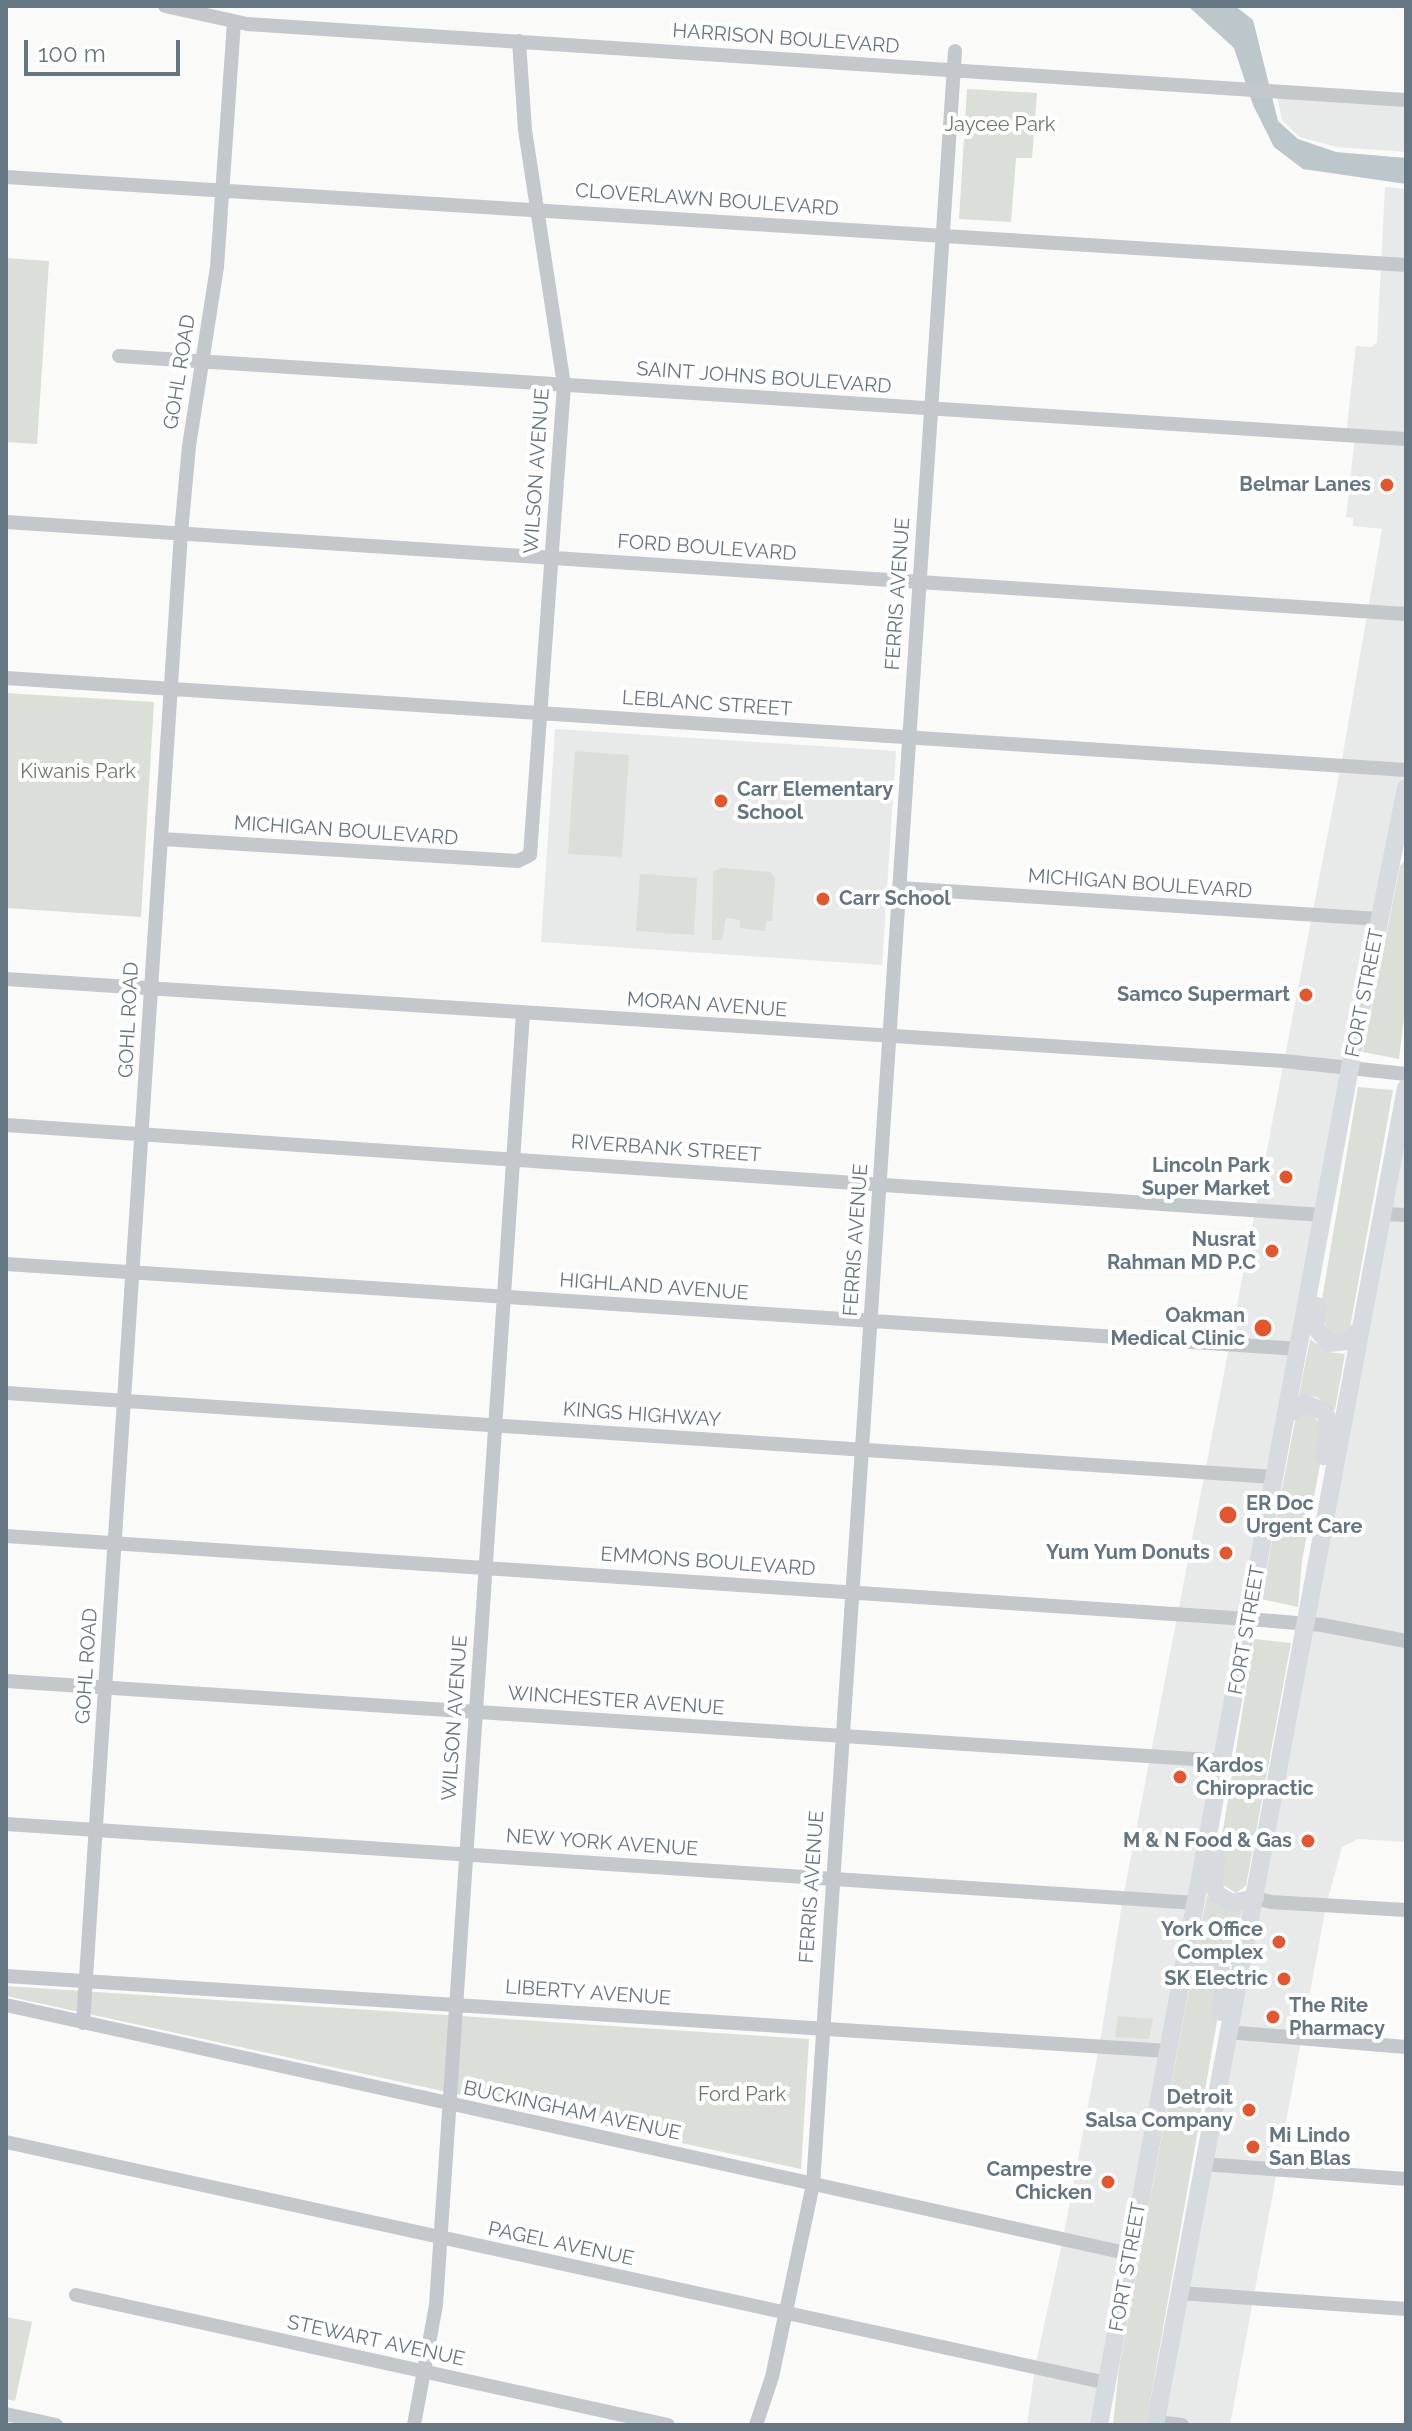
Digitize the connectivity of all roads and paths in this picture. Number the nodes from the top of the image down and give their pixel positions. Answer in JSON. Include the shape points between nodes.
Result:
{"nodes":[{"id":1,"x":165,"y":6,"type":"edge"},
{"id":2,"x":234,"y":22,"type":"junction"},
{"id":3,"x":519,"y":41,"type":"junction"},
{"id":4,"x":955,"y":51,"type":"dead end"},
{"id":5,"x":954,"y":70,"type":"junction"},
{"id":6,"x":1406,"y":100,"type":"edge"},
{"id":7,"x":6,"y":177,"type":"edge"},
{"id":8,"x":223,"y":189,"type":"junction"},
{"id":9,"x":540,"y":208,"type":"junction"},
{"id":10,"x":943,"y":235,"type":"junction"},
{"id":11,"x":1406,"y":265,"type":"edge"},
{"id":12,"x":119,"y":356,"type":"dead end"},
{"id":13,"x":202,"y":361,"type":"junction"},
{"id":14,"x":564,"y":385,"type":"junction"},
{"id":15,"x":932,"y":409,"type":"junction"},
{"id":16,"x":1406,"y":439,"type":"edge"},
{"id":17,"x":6,"y":522,"type":"edge"},
{"id":18,"x":181,"y":533,"type":"junction"},
{"id":19,"x":551,"y":558,"type":"junction"},
{"id":20,"x":918,"y":582,"type":"junction"},
{"id":21,"x":1406,"y":614,"type":"edge"},
{"id":22,"x":6,"y":678,"type":"edge"},
{"id":23,"x":172,"y":689,"type":"junction"},
{"id":24,"x":541,"y":713,"type":"junction"},
{"id":25,"x":910,"y":737,"type":"junction"},
{"id":26,"x":1406,"y":770,"type":"edge"},
{"id":27,"x":1406,"y":788,"type":"edge"},
{"id":28,"x":162,"y":839,"type":"junction"},
{"id":29,"x":1406,"y":847,"type":"edge"},
{"id":30,"x":528,"y":857,"type":"joint"},
{"id":31,"x":1390,"y":865,"type":"junction"},
{"id":32,"x":899,"y":888,"type":"junction"},
{"id":33,"x":1379,"y":919,"type":"junction"},
{"id":34,"x":6,"y":979,"type":"edge"},
{"id":35,"x":152,"y":989,"type":"junction"},
{"id":36,"x":523,"y":1013,"type":"junction"},
{"id":37,"x":890,"y":1036,"type":"junction"},
{"id":38,"x":1350,"y":1067,"type":"junction"},
{"id":39,"x":1406,"y":1074,"type":"edge"},
{"id":40,"x":1406,"y":1088,"type":"edge"},
{"id":41,"x":6,"y":1125,"type":"edge"},
{"id":42,"x":142,"y":1135,"type":"junction"},
{"id":43,"x":512,"y":1159,"type":"junction"},
{"id":44,"x":880,"y":1183,"type":"junction"},
{"id":45,"x":1325,"y":1206,"type":"junction"},
{"id":46,"x":1383,"y":1214,"type":"junction"},
{"id":47,"x":1406,"y":1215,"type":"edge"},
{"id":48,"x":6,"y":1264,"type":"edge"},
{"id":49,"x":133,"y":1272,"type":"junction"},
{"id":50,"x":503,"y":1296,"type":"junction"},
{"id":51,"x":870,"y":1321,"type":"junction"},
{"id":52,"x":1356,"y":1338,"type":"junction"},
{"id":53,"x":1299,"y":1349,"type":"junction"},
{"id":54,"x":6,"y":1393,"type":"edge"},
{"id":55,"x":125,"y":1401,"type":"junction"},
{"id":56,"x":1287,"y":1415,"type":"junction"},
{"id":57,"x":495,"y":1426,"type":"junction"},
{"id":58,"x":862,"y":1450,"type":"junction"},
{"id":59,"x":1274,"y":1477,"type":"junction"},
{"id":60,"x":6,"y":1536,"type":"edge"},
{"id":61,"x":115,"y":1543,"type":"junction"},
{"id":62,"x":1317,"y":1557,"type":"junction"},
{"id":63,"x":484,"y":1567,"type":"junction"},
{"id":64,"x":853,"y":1592,"type":"junction"},
{"id":65,"x":1248,"y":1619,"type":"junction"},
{"id":66,"x":1305,"y":1625,"type":"junction"},
{"id":67,"x":1406,"y":1641,"type":"edge"},
{"id":68,"x":6,"y":1681,"type":"edge"},
{"id":69,"x":106,"y":1687,"type":"junction"},
{"id":70,"x":476,"y":1712,"type":"junction"},
{"id":71,"x":843,"y":1736,"type":"junction"},
{"id":72,"x":1225,"y":1758,"type":"junction"},
{"id":73,"x":6,"y":1824,"type":"edge"},
{"id":74,"x":96,"y":1829,"type":"junction"},
{"id":75,"x":465,"y":1855,"type":"junction"},
{"id":76,"x":832,"y":1878,"type":"junction"},
{"id":77,"x":1255,"y":1898,"type":"junction"},
{"id":78,"x":1196,"y":1903,"type":"junction"},
{"id":79,"x":1406,"y":1910,"type":"edge"},
{"id":80,"x":1183,"y":1968,"type":"junction"},
{"id":81,"x":6,"y":1976,"type":"edge"},
{"id":82,"x":86,"y":1980,"type":"junction"},
{"id":83,"x":456,"y":2004,"type":"junction"},
{"id":84,"x":6,"y":2005,"type":"edge"},
{"id":85,"x":83,"y":2023,"type":"junction"},
{"id":86,"x":824,"y":2028,"type":"junction"},
{"id":87,"x":1227,"y":2032,"type":"junction"},
{"id":88,"x":1406,"y":2047,"type":"edge"},
{"id":89,"x":1168,"y":2051,"type":"junction"},
{"id":90,"x":449,"y":2104,"type":"junction"},
{"id":91,"x":1208,"y":2140,"type":"junction"},
{"id":92,"x":6,"y":2142,"type":"edge"},
{"id":93,"x":1203,"y":2164,"type":"junction"},
{"id":94,"x":1406,"y":2179,"type":"edge"},
{"id":95,"x":813,"y":2184,"type":"junction"},
{"id":96,"x":440,"y":2238,"type":"junction"},
{"id":97,"x":1130,"y":2254,"type":"junction"},
{"id":98,"x":1179,"y":2293,"type":"junction"},
{"id":99,"x":76,"y":2295,"type":"dead end"},
{"id":100,"x":1406,"y":2309,"type":"edge"},
{"id":101,"x":786,"y":2314,"type":"junction"},
{"id":102,"x":425,"y":2372,"type":"junction"},
{"id":103,"x":1107,"y":2383,"type":"junction"},
{"id":104,"x":11,"y":2418,"type":"edge"},
{"id":105,"x":1103,"y":2419,"type":"edge"},
{"id":106,"x":1155,"y":2424,"type":"edge"},
{"id":107,"x":56,"y":2425,"type":"edge"},
{"id":108,"x":414,"y":2425,"type":"edge"},
{"id":109,"x":668,"y":2425,"type":"edge"},
{"id":110,"x":756,"y":2425,"type":"edge"},
{"id":111,"x":1182,"y":2425,"type":"edge"}],
"edges":[{"from":1,"to":2,"type":"street","name":"HARRISON BOULEVARD"},
{"from":2,"to":3,"type":"street","name":"HARRISON BOULEVARD"},
{"from":2,"to":8,"type":"street","name":"GOHL ROAD"},
{"from":3,"to":5,"type":"street","name":"HARRISON BOULEVARD"},
{"from":3,"to":9,"type":"street","name":"WILSON AVENUE","via":[[525,130]]},
{"from":4,"to":5,"type":"street","name":"FERRIS AVENUE"},
{"from":5,"to":6,"type":"street","name":"HARRISON BOULEVARD"},
{"from":5,"to":10,"type":"street","name":"FERRIS AVENUE"},
{"from":7,"to":8,"type":"street","name":"CLOVERLAWN BOULEVARD"},
{"from":8,"to":9,"type":"street","name":"CLOVERLAWN BOULEVARD"},
{"from":8,"to":13,"type":"street","name":"GOHL ROAD"},
{"from":9,"to":10,"type":"street","name":"CLOVERLAWN BOULEVARD"},
{"from":9,"to":14,"type":"street","name":"WILSON AVENUE"},
{"from":10,"to":11,"type":"street","name":"CLOVERLAWN BOULEVARD"},
{"from":10,"to":15,"type":"street","name":"FERRIS AVENUE"},
{"from":12,"to":13,"type":"street","name":"SAINT JOHNS BOULEVARD"},
{"from":13,"to":14,"type":"street","name":"SAINT JOHNS BOULEVARD"},
{"from":13,"to":18,"type":"street","name":"GOHL ROAD"},
{"from":14,"to":15,"type":"street","name":"SAINT JOHNS BOULEVARD"},
{"from":14,"to":19,"type":"street","name":"WILSON AVENUE"},
{"from":15,"to":16,"type":"street","name":"SAINT JOHNS BOULEVARD"},
{"from":15,"to":20,"type":"street","name":"FERRIS AVENUE"},
{"from":17,"to":18,"type":"street","name":"FORD BOULEVARD"},
{"from":18,"to":19,"type":"street","name":"FORD BOULEVARD"},
{"from":18,"to":23,"type":"street","name":"GOHL ROAD"},
{"from":19,"to":20,"type":"street","name":"FORD BOULEVARD"},
{"from":19,"to":24,"type":"street","name":"WILSON AVENUE"},
{"from":20,"to":21,"type":"street","name":"FORD BOULEVARD"},
{"from":20,"to":25,"type":"street","name":"FERRIS AVENUE"},
{"from":22,"to":23,"type":"street","name":"LEBLANC STREET"},
{"from":23,"to":24,"type":"street","name":"LEBLANC STREET"},
{"from":23,"to":28,"type":"street","name":"GOHL ROAD"},
{"from":24,"to":25,"type":"street","name":"LEBLANC STREET"},
{"from":24,"to":30,"type":"street","name":"WILSON AVENUE","via":[[533,847]]},
{"from":25,"to":26,"type":"street","name":"LEBLANC STREET"},
{"from":25,"to":32,"type":"street","name":"FERRIS AVENUE"},
{"from":27,"to":31,"type":"main road","name":"FORT STREET"},
{"from":28,"to":30,"type":"street","name":"MICHIGAN BOULEVARD","via":[[505,860]]},
{"from":28,"to":35,"type":"street","name":"GOHL ROAD"},
{"from":29,"to":31,"type":"main road"},
{"from":31,"to":33,"type":"main road","name":"FORT STREET"},
{"from":32,"to":33,"type":"street","name":"MICHIGAN BOULEVARD"},
{"from":32,"to":37,"type":"street","name":"FERRIS AVENUE"},
{"from":33,"to":38,"type":"main road","name":"FORT STREET"},
{"from":34,"to":35,"type":"street","name":"MORAN AVENUE"},
{"from":35,"to":36,"type":"street","name":"MORAN AVENUE"},
{"from":35,"to":42,"type":"street","name":"GOHL ROAD"},
{"from":36,"to":37,"type":"street","name":"MORAN AVENUE"},
{"from":36,"to":43,"type":"street","name":"WILSON AVENUE"},
{"from":37,"to":38,"type":"street","name":"MORAN AVENUE"},
{"from":37,"to":44,"type":"street","name":"FERRIS AVENUE"},
{"from":38,"to":39,"type":"street","name":"MORAN AVENUE"},
{"from":38,"to":45,"type":"main road","name":"FORT STREET"},
{"from":40,"to":46,"type":"main road"},
{"from":41,"to":42,"type":"street","name":"RIVERBANK STREET"},
{"from":42,"to":43,"type":"street","name":"RIVERBANK STREET"},
{"from":42,"to":49,"type":"street","name":"GOHL ROAD"},
{"from":43,"to":44,"type":"street","name":"RIVERBANK STREET"},
{"from":43,"to":50,"type":"street","name":"WILSON AVENUE"},
{"from":44,"to":45,"type":"street","name":"RIVERBANK STREET"},
{"from":44,"to":51,"type":"street","name":"FERRIS AVENUE"},
{"from":45,"to":52,"type":"main road","via":[[1331,1220],[1315,1327],[1329,1343]]},
{"from":45,"to":53,"type":"main road","name":"FORT STREET"},
{"from":46,"to":47,"type":"street"},
{"from":46,"to":52,"type":"main road"},
{"from":48,"to":49,"type":"street","name":"HIGHLAND AVENUE"},
{"from":49,"to":50,"type":"street","name":"HIGHLAND AVENUE"},
{"from":49,"to":55,"type":"street","name":"GOHL ROAD"},
{"from":50,"to":51,"type":"street","name":"HIGHLAND AVENUE"},
{"from":50,"to":57,"type":"street","name":"WILSON AVENUE"},
{"from":51,"to":53,"type":"street","name":"HIGHLAND AVENUE"},
{"from":51,"to":58,"type":"street","name":"FERRIS AVENUE"},
{"from":52,"to":62,"type":"main road"},
{"from":53,"to":56,"type":"main road","name":"FORT STREET"},
{"from":54,"to":55,"type":"street","name":"KINGS HIGHWAY"},
{"from":55,"to":57,"type":"street","name":"KINGS HIGHWAY"},
{"from":55,"to":61,"type":"street","name":"GOHL ROAD"},
{"from":56,"to":59,"type":"main road","name":"FORT STREET"},
{"from":56,"to":62,"type":"main road","via":[[1299,1404],[1310,1403],[1327,1417],[1312,1530]]},
{"from":57,"to":58,"type":"street","name":"KINGS HIGHWAY"},
{"from":57,"to":63,"type":"street","name":"WILSON AVENUE"},
{"from":58,"to":59,"type":"street","name":"KINGS HIGHWAY"},
{"from":58,"to":64,"type":"street","name":"FERRIS AVENUE"},
{"from":59,"to":65,"type":"main road","name":"FORT STREET"},
{"from":60,"to":61,"type":"street","name":"EMMONS BOULEVARD"},
{"from":61,"to":63,"type":"street","name":"EMMONS BOULEVARD"},
{"from":61,"to":69,"type":"street","name":"GOHL ROAD"},
{"from":62,"to":66,"type":"main road"},
{"from":63,"to":64,"type":"street","name":"EMMONS BOULEVARD"},
{"from":63,"to":70,"type":"street","name":"WILSON AVENUE"},
{"from":64,"to":65,"type":"street","name":"EMMONS BOULEVARD"},
{"from":64,"to":71,"type":"street","name":"FERRIS AVENUE"},
{"from":65,"to":66,"type":"street","name":"EMMONS BOULEVARD"},
{"from":65,"to":72,"type":"main road","name":"FORT STREET"},
{"from":66,"to":67,"type":"street","name":"EMMONS BOULEVARD"},
{"from":66,"to":77,"type":"main road"},
{"from":68,"to":69,"type":"street","name":"WINCHESTER AVENUE"},
{"from":69,"to":70,"type":"street","name":"WINCHESTER AVENUE"},
{"from":69,"to":74,"type":"street","name":"GOHL ROAD"},
{"from":70,"to":71,"type":"street","name":"WINCHESTER AVENUE"},
{"from":70,"to":75,"type":"street","name":"WILSON AVENUE"},
{"from":71,"to":72,"type":"street","name":"WINCHESTER AVENUE"},
{"from":71,"to":76,"type":"street","name":"FERRIS AVENUE"},
{"from":72,"to":77,"type":"main road","via":[[1229,1770],[1214,1887],[1232,1903]]},
{"from":72,"to":78,"type":"main road","name":"FORT STREET"},
{"from":73,"to":74,"type":"street","name":"NEW YORK AVENUE"},
{"from":74,"to":75,"type":"street","name":"NEW YORK AVENUE"},
{"from":74,"to":82,"type":"street","name":"GOHL ROAD"},
{"from":75,"to":76,"type":"street","name":"NEW YORK AVENUE"},
{"from":75,"to":83,"type":"street","name":"WILSON AVENUE"},
{"from":76,"to":78,"type":"street","name":"NEW YORK AVENUE"},
{"from":76,"to":86,"type":"street","name":"FERRIS AVENUE"},
{"from":77,"to":79,"type":"street"},
{"from":77,"to":87,"type":"main road"},
{"from":78,"to":80,"type":"main road","name":"FORT STREET"},
{"from":80,"to":89,"type":"main road","name":"FORT STREET"},
{"from":80,"to":91,"type":"main road","via":[[1205,1959],[1224,1979],[1203,2111]]},
{"from":81,"to":82,"type":"street","name":"LIBERTY AVENUE"},
{"from":82,"to":83,"type":"street","name":"LIBERTY AVENUE"},
{"from":82,"to":85,"type":"street","name":"GOHL ROAD"},
{"from":83,"to":86,"type":"street","name":"LIBERTY AVENUE"},
{"from":83,"to":90,"type":"street","name":"WILSON AVENUE"},
{"from":84,"to":85,"type":"street","name":"BUCKINGHAM AVENUE"},
{"from":85,"to":90,"type":"street","name":"BUCKINGHAM AVENUE"},
{"from":86,"to":89,"type":"street","name":"LIBERTY AVENUE"},
{"from":86,"to":95,"type":"street","name":"FERRIS AVENUE"},
{"from":87,"to":88,"type":"street"},
{"from":87,"to":91,"type":"main road"},
{"from":89,"to":97,"type":"main road","name":"FORT STREET"},
{"from":90,"to":95,"type":"street","name":"BUCKINGHAM AVENUE"},
{"from":90,"to":96,"type":"street","name":"WILSON AVENUE"},
{"from":91,"to":93,"type":"main road"},
{"from":92,"to":96,"type":"street","name":"PAGEL AVENUE"},
{"from":93,"to":94,"type":"street"},
{"from":93,"to":98,"type":"main road"},
{"from":95,"to":97,"type":"street","name":"BUCKINGHAM AVENUE"},
{"from":95,"to":101,"type":"street","name":"FERRIS AVENUE"},
{"from":96,"to":101,"type":"street","name":"PAGEL AVENUE"},
{"from":96,"to":102,"type":"street","name":"WILSON AVENUE"},
{"from":97,"to":103,"type":"main road","name":"FORT STREET"},
{"from":98,"to":100,"type":"street"},
{"from":98,"to":106,"type":"main road"},
{"from":99,"to":102,"type":"street","name":"STEWART AVENUE"},
{"from":101,"to":103,"type":"street","name":"PAGEL AVENUE"},
{"from":101,"to":110,"type":"street","name":"FERRIS AVENUE"},
{"from":102,"to":108,"type":"street","name":"WILSON AVENUE"},
{"from":102,"to":109,"type":"street","name":"STEWART AVENUE"},
{"from":103,"to":105,"type":"main road","name":"FORT STREET"},
{"from":104,"to":107,"type":"street"},
{"from":106,"to":111,"type":"street"}]}
